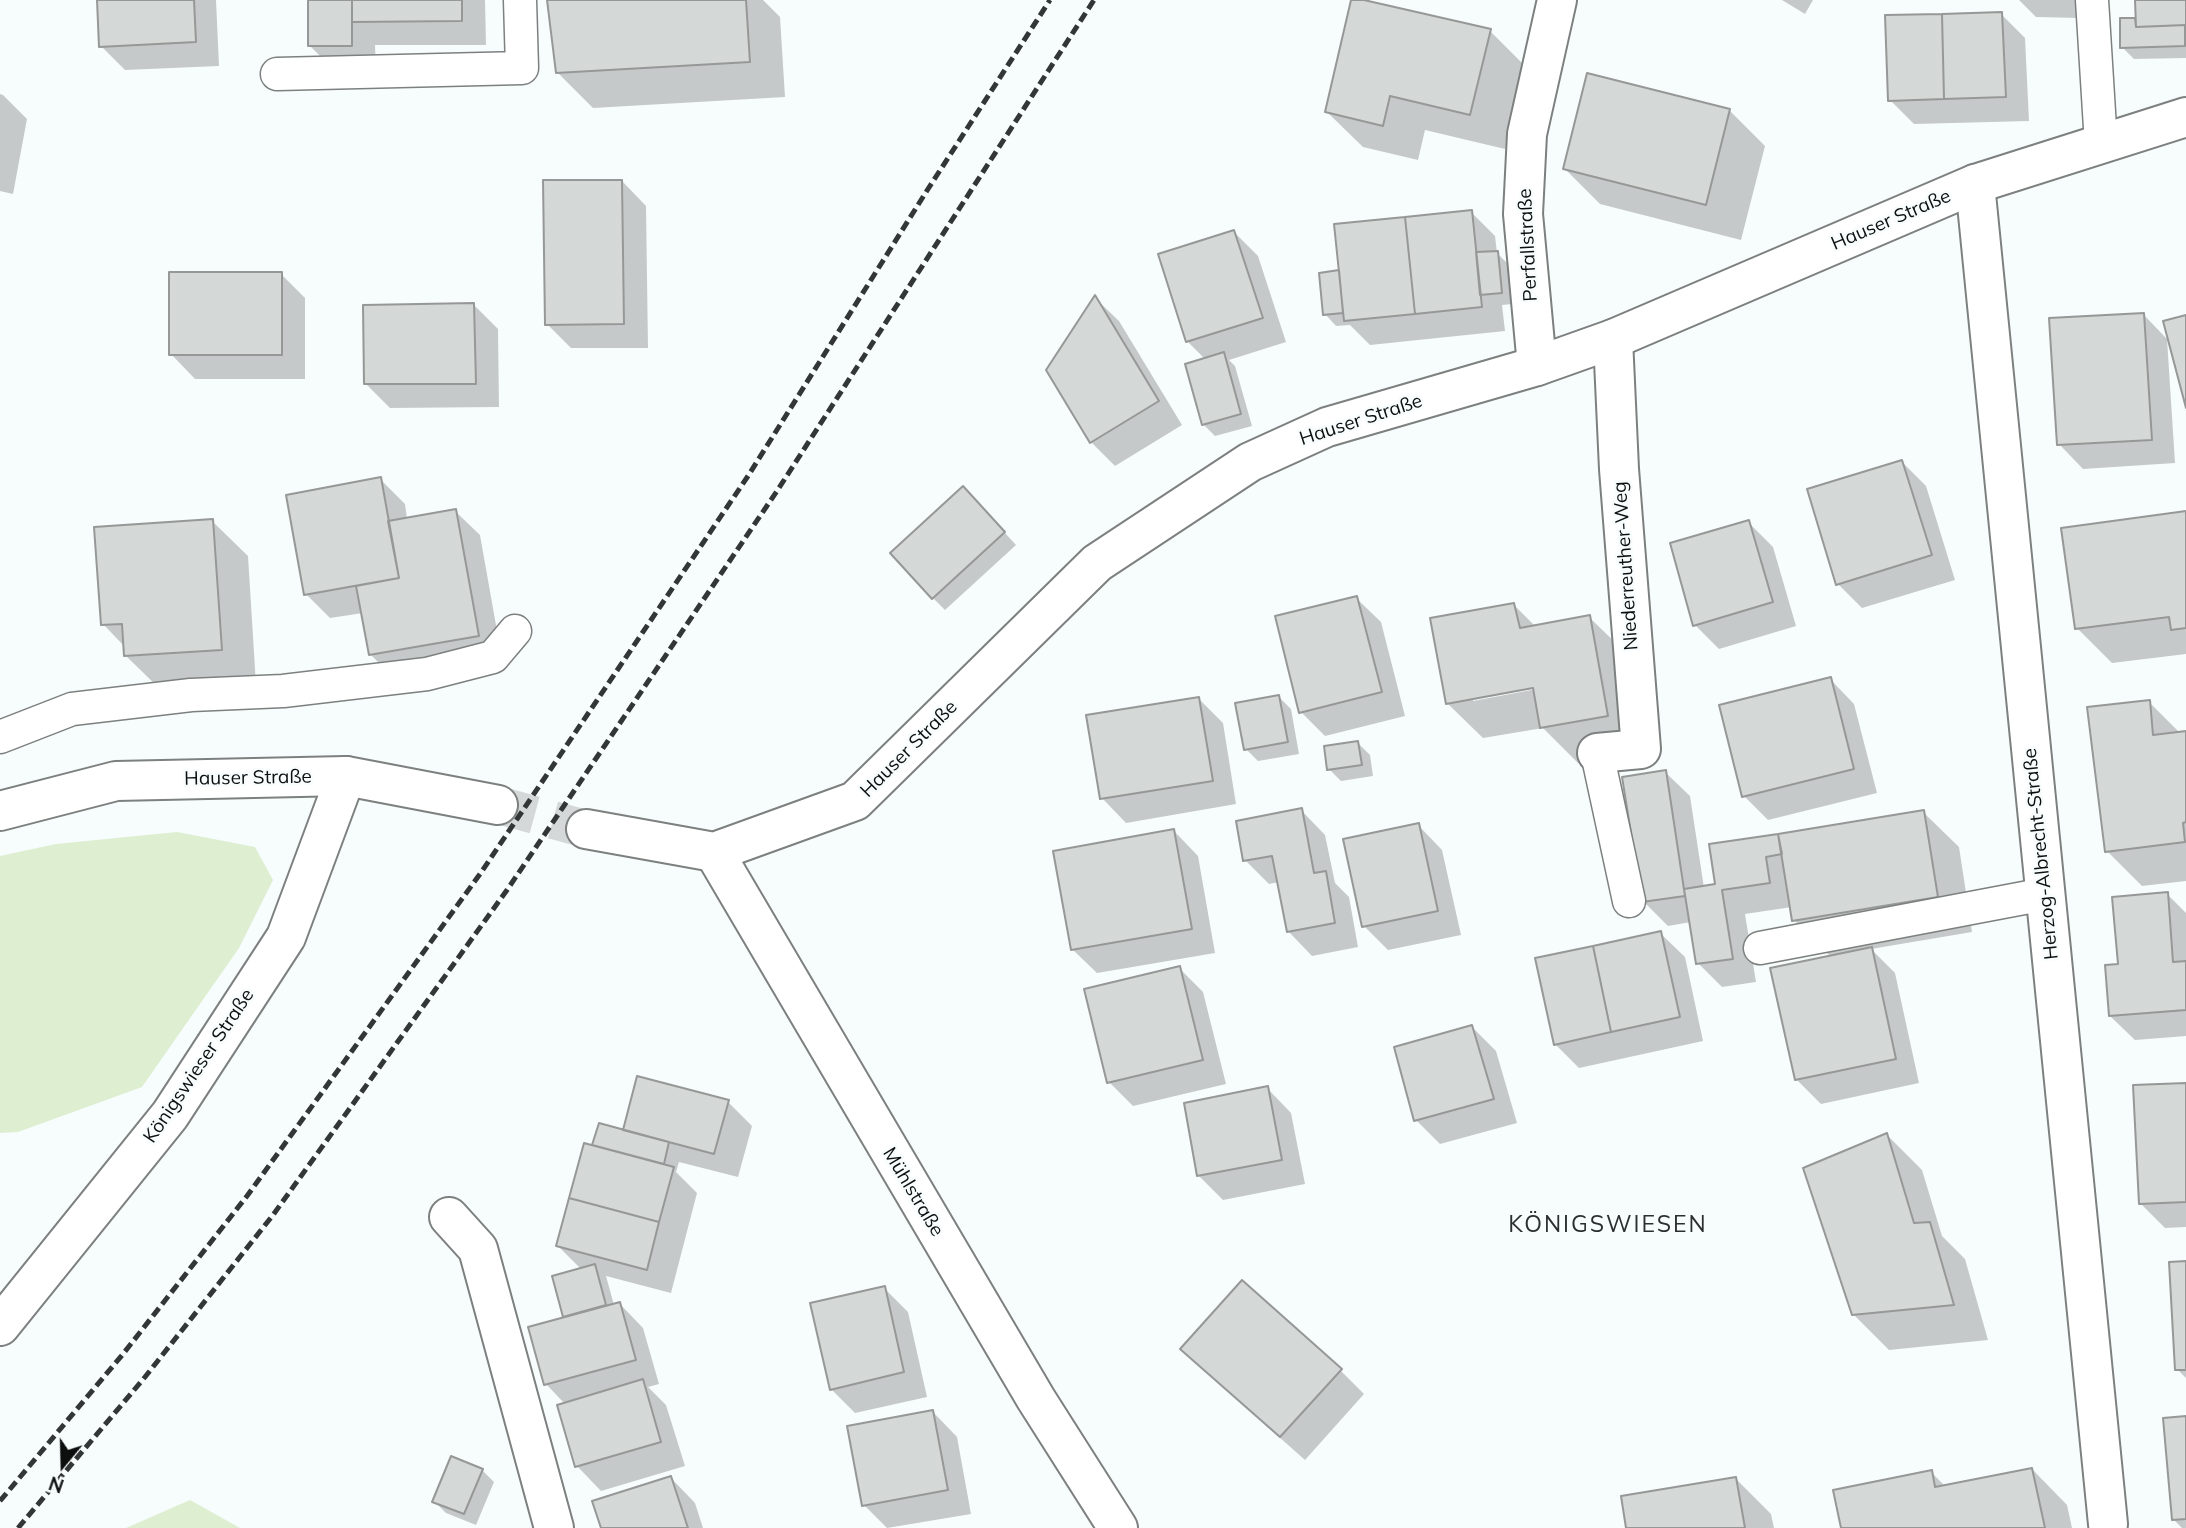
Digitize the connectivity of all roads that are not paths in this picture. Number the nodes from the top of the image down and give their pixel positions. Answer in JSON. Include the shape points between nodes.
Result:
{"nodes":[{"id":1,"x":520,"y":0,"type":"edge"},
{"id":2,"x":1557,"y":0,"type":"edge"},
{"id":3,"x":2092,"y":0,"type":"edge"},
{"id":4,"x":276,"y":74,"type":"dead end"},
{"id":5,"x":2186,"y":117,"type":"edge"},
{"id":6,"x":2101,"y":144,"type":"junction"},
{"id":7,"x":1975,"y":184,"type":"junction"},
{"id":8,"x":1613,"y":339,"type":"junction"},
{"id":9,"x":1537,"y":366,"type":"junction"},
{"id":10,"x":515,"y":631,"type":"dead end"},
{"id":11,"x":0,"y":737,"type":"edge"},
{"id":12,"x":1597,"y":753,"type":"joint"},
{"id":13,"x":346,"y":776,"type":"junction"},
{"id":14,"x":498,"y":806,"type":"tunnel mouth"},
{"id":15,"x":0,"y":811,"type":"edge"},
{"id":16,"x":586,"y":828,"type":"tunnel mouth"},
{"id":17,"x":714,"y":852,"type":"junction"},
{"id":18,"x":2045,"y":894,"type":"junction"},
{"id":19,"x":1629,"y":901,"type":"dead end"},
{"id":20,"x":1760,"y":947,"type":"dead end"},
{"id":21,"x":449,"y":1217,"type":"dead end"},
{"id":22,"x":0,"y":1326,"type":"edge"},
{"id":23,"x":2108,"y":1524,"type":"dead end"},
{"id":24,"x":554,"y":1528,"type":"edge"},
{"id":25,"x":1118,"y":1528,"type":"edge"}],
"edges":[{"from":1,"to":4,"type":"lane","via":[[523,68]]},
{"from":2,"to":9,"type":"street","name":"Perfallstraße","via":[[1527,134],[1523,201]]},
{"from":3,"to":6,"type":"lane"},
{"from":5,"to":6,"type":"street","name":"Hauser Straße"},
{"from":6,"to":7,"type":"street","name":"Hauser Straße"},
{"from":7,"to":8,"type":"street","name":"Hauser Straße"},
{"from":7,"to":18,"type":"street","name":"Herzog-Albrecht-Straße"},
{"from":8,"to":9,"type":"street","name":"Hauser Straße"},
{"from":8,"to":12,"type":"street","name":"Niederreuther-Weg","via":[[1640,748]]},
{"from":9,"to":17,"type":"street","name":"Hauser Straße","via":[[1327,427],[1250,462],[1097,563],[855,801]]},
{"from":10,"to":11,"type":"lane","via":[[493,657],[427,674],[72,709]]},
{"from":12,"to":19,"type":"lane"},
{"from":13,"to":14,"type":"street","name":"Hauser Straße"},
{"from":13,"to":15,"type":"street","name":"Hauser Straße","via":[[116,781]]},
{"from":13,"to":22,"type":"street","name":"Königswieser Straße","via":[[286,937],[170,1115]]},
{"from":16,"to":17,"type":"street"},
{"from":17,"to":25,"type":"street","name":"Mühlstraße","via":[[1036,1399]]},
{"from":18,"to":20,"type":"lane"},
{"from":18,"to":23,"type":"street","name":"Herzog-Albrecht-Straße"},
{"from":21,"to":24,"type":"street","via":[[478,1249]]}]}
